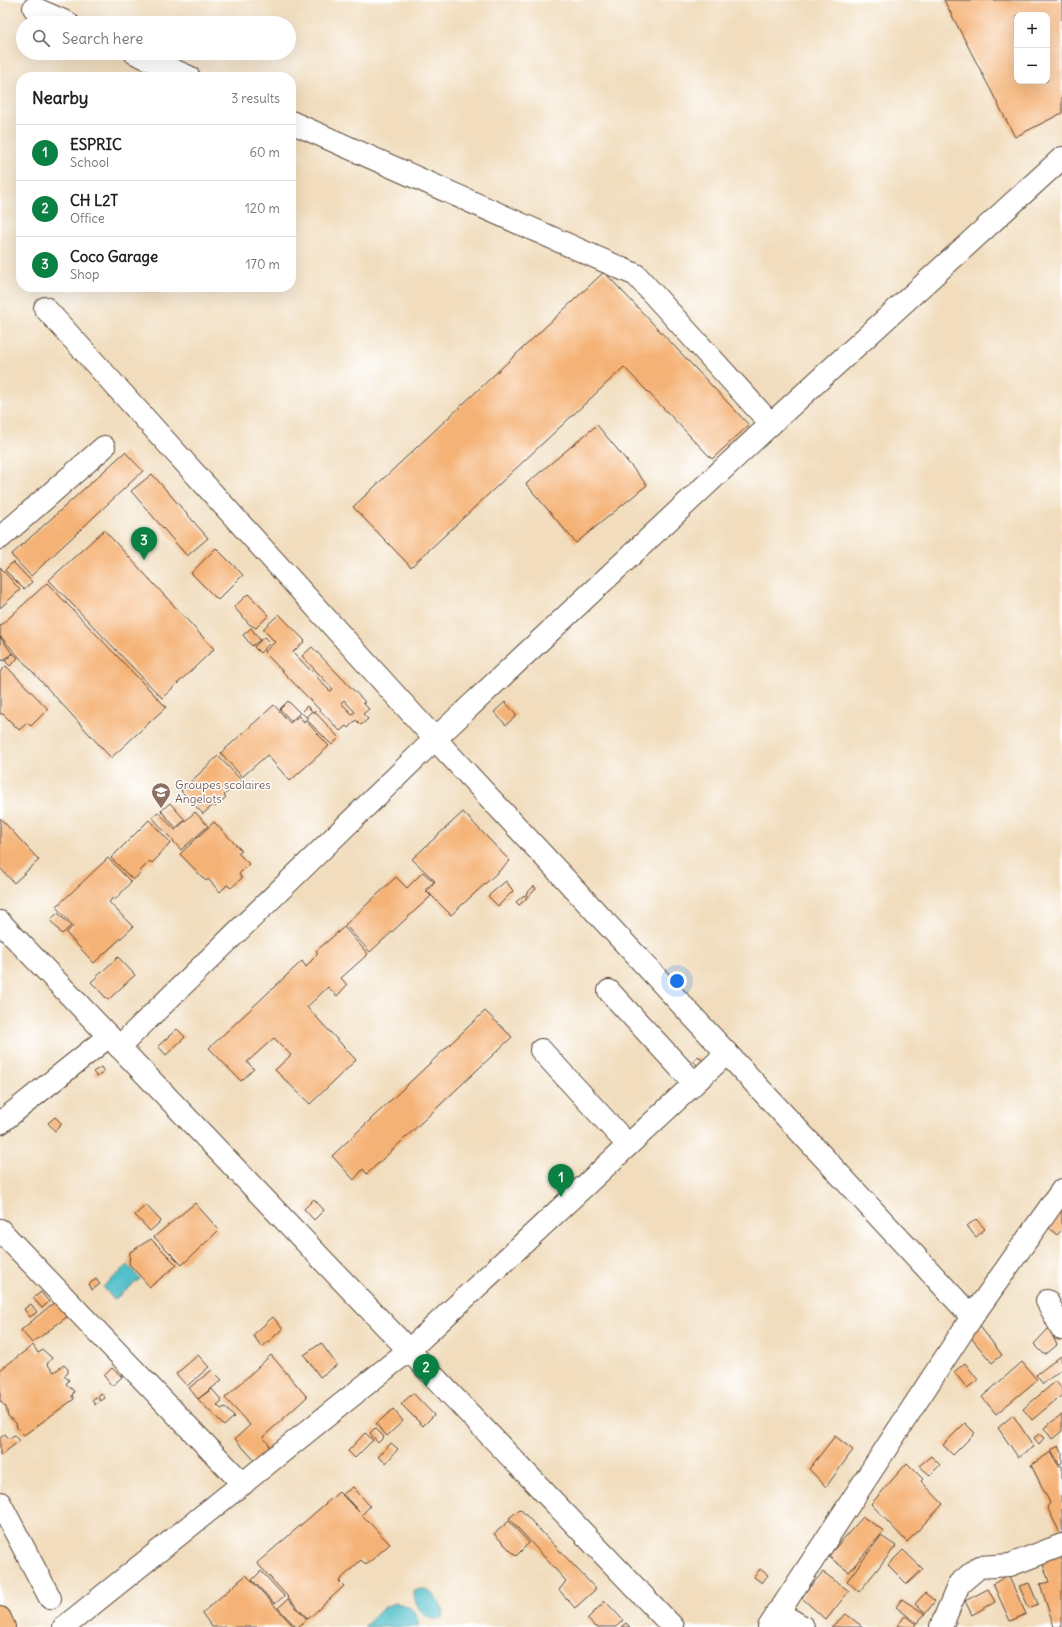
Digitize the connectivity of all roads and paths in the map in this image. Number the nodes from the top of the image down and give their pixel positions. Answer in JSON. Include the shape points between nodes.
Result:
{"nodes":[{"id":1,"x":34,"y":8,"type":"dead end"},
{"id":2,"x":52,"y":16,"type":"edge"},
{"id":3,"x":151,"y":60,"type":"edge"},
{"id":4,"x":178,"y":72,"type":"edge"},
{"id":5,"x":296,"y":124,"type":"edge"},
{"id":6,"x":1062,"y":158,"type":"edge"},
{"id":7,"x":45,"y":308,"type":"dead end"},
{"id":8,"x":771,"y":424,"type":"junction"},
{"id":9,"x":104,"y":447,"type":"dead end"},
{"id":10,"x":0,"y":538,"type":"edge"},
{"id":11,"x":435,"y":739,"type":"junction"},
{"id":12,"x":0,"y":922,"type":"edge"},
{"id":13,"x":609,"y":991,"type":"dead end"},
{"id":14,"x":114,"y":1042,"type":"junction"},
{"id":15,"x":541,"y":1050,"type":"dead end"},
{"id":16,"x":726,"y":1053,"type":"junction"},
{"id":17,"x":694,"y":1083,"type":"junction"},
{"id":18,"x":0,"y":1123,"type":"edge"},
{"id":19,"x":628,"y":1145,"type":"junction"},
{"id":20,"x":1062,"y":1190,"type":"edge"},
{"id":21,"x":0,"y":1230,"type":"edge"},
{"id":22,"x":1047,"y":1301,"type":"dead end"},
{"id":23,"x":972,"y":1317,"type":"junction"},
{"id":24,"x":1062,"y":1329,"type":"edge"},
{"id":25,"x":409,"y":1350,"type":"junction"},
{"id":26,"x":243,"y":1484,"type":"junction"},
{"id":27,"x":0,"y":1503,"type":"edge"},
{"id":28,"x":1062,"y":1545,"type":"edge"},
{"id":29,"x":50,"y":1598,"type":"dead end"},
{"id":30,"x":0,"y":1618,"type":"edge"},
{"id":31,"x":773,"y":1619,"type":"edge"},
{"id":32,"x":4,"y":1627,"type":"edge"},
{"id":33,"x":64,"y":1627,"type":"edge"},
{"id":34,"x":673,"y":1627,"type":"edge"},
{"id":35,"x":803,"y":1627,"type":"edge"},
{"id":36,"x":941,"y":1627,"type":"edge"}],
"edges":[{"from":1,"to":2,"type":"street"},
{"from":3,"to":4,"type":"street"},
{"from":5,"to":8,"type":"street","via":[[636,275]]},
{"from":6,"to":8,"type":"street"},
{"from":7,"to":11,"type":"street"},
{"from":8,"to":11,"type":"street"},
{"from":9,"to":10,"type":"street"},
{"from":11,"to":14,"type":"street"},
{"from":11,"to":16,"type":"street"},
{"from":12,"to":14,"type":"street"},
{"from":13,"to":17,"type":"street"},
{"from":14,"to":18,"type":"street"},
{"from":14,"to":25,"type":"street"},
{"from":15,"to":19,"type":"street"},
{"from":16,"to":17,"type":"street"},
{"from":16,"to":23,"type":"street"},
{"from":17,"to":19,"type":"street"},
{"from":19,"to":25,"type":"street"},
{"from":20,"to":23,"type":"street"},
{"from":21,"to":26,"type":"street"},
{"from":22,"to":24,"type":"street"},
{"from":23,"to":31,"type":"street"},
{"from":25,"to":26,"type":"street"},
{"from":25,"to":34,"type":"street"},
{"from":26,"to":33,"type":"street"},
{"from":27,"to":29,"type":"street"},
{"from":28,"to":36,"type":"street","via":[[1010,1565],[979,1567],[959,1584]]},
{"from":30,"to":32,"type":"highway"},
{"from":31,"to":35,"type":"street"}]}
